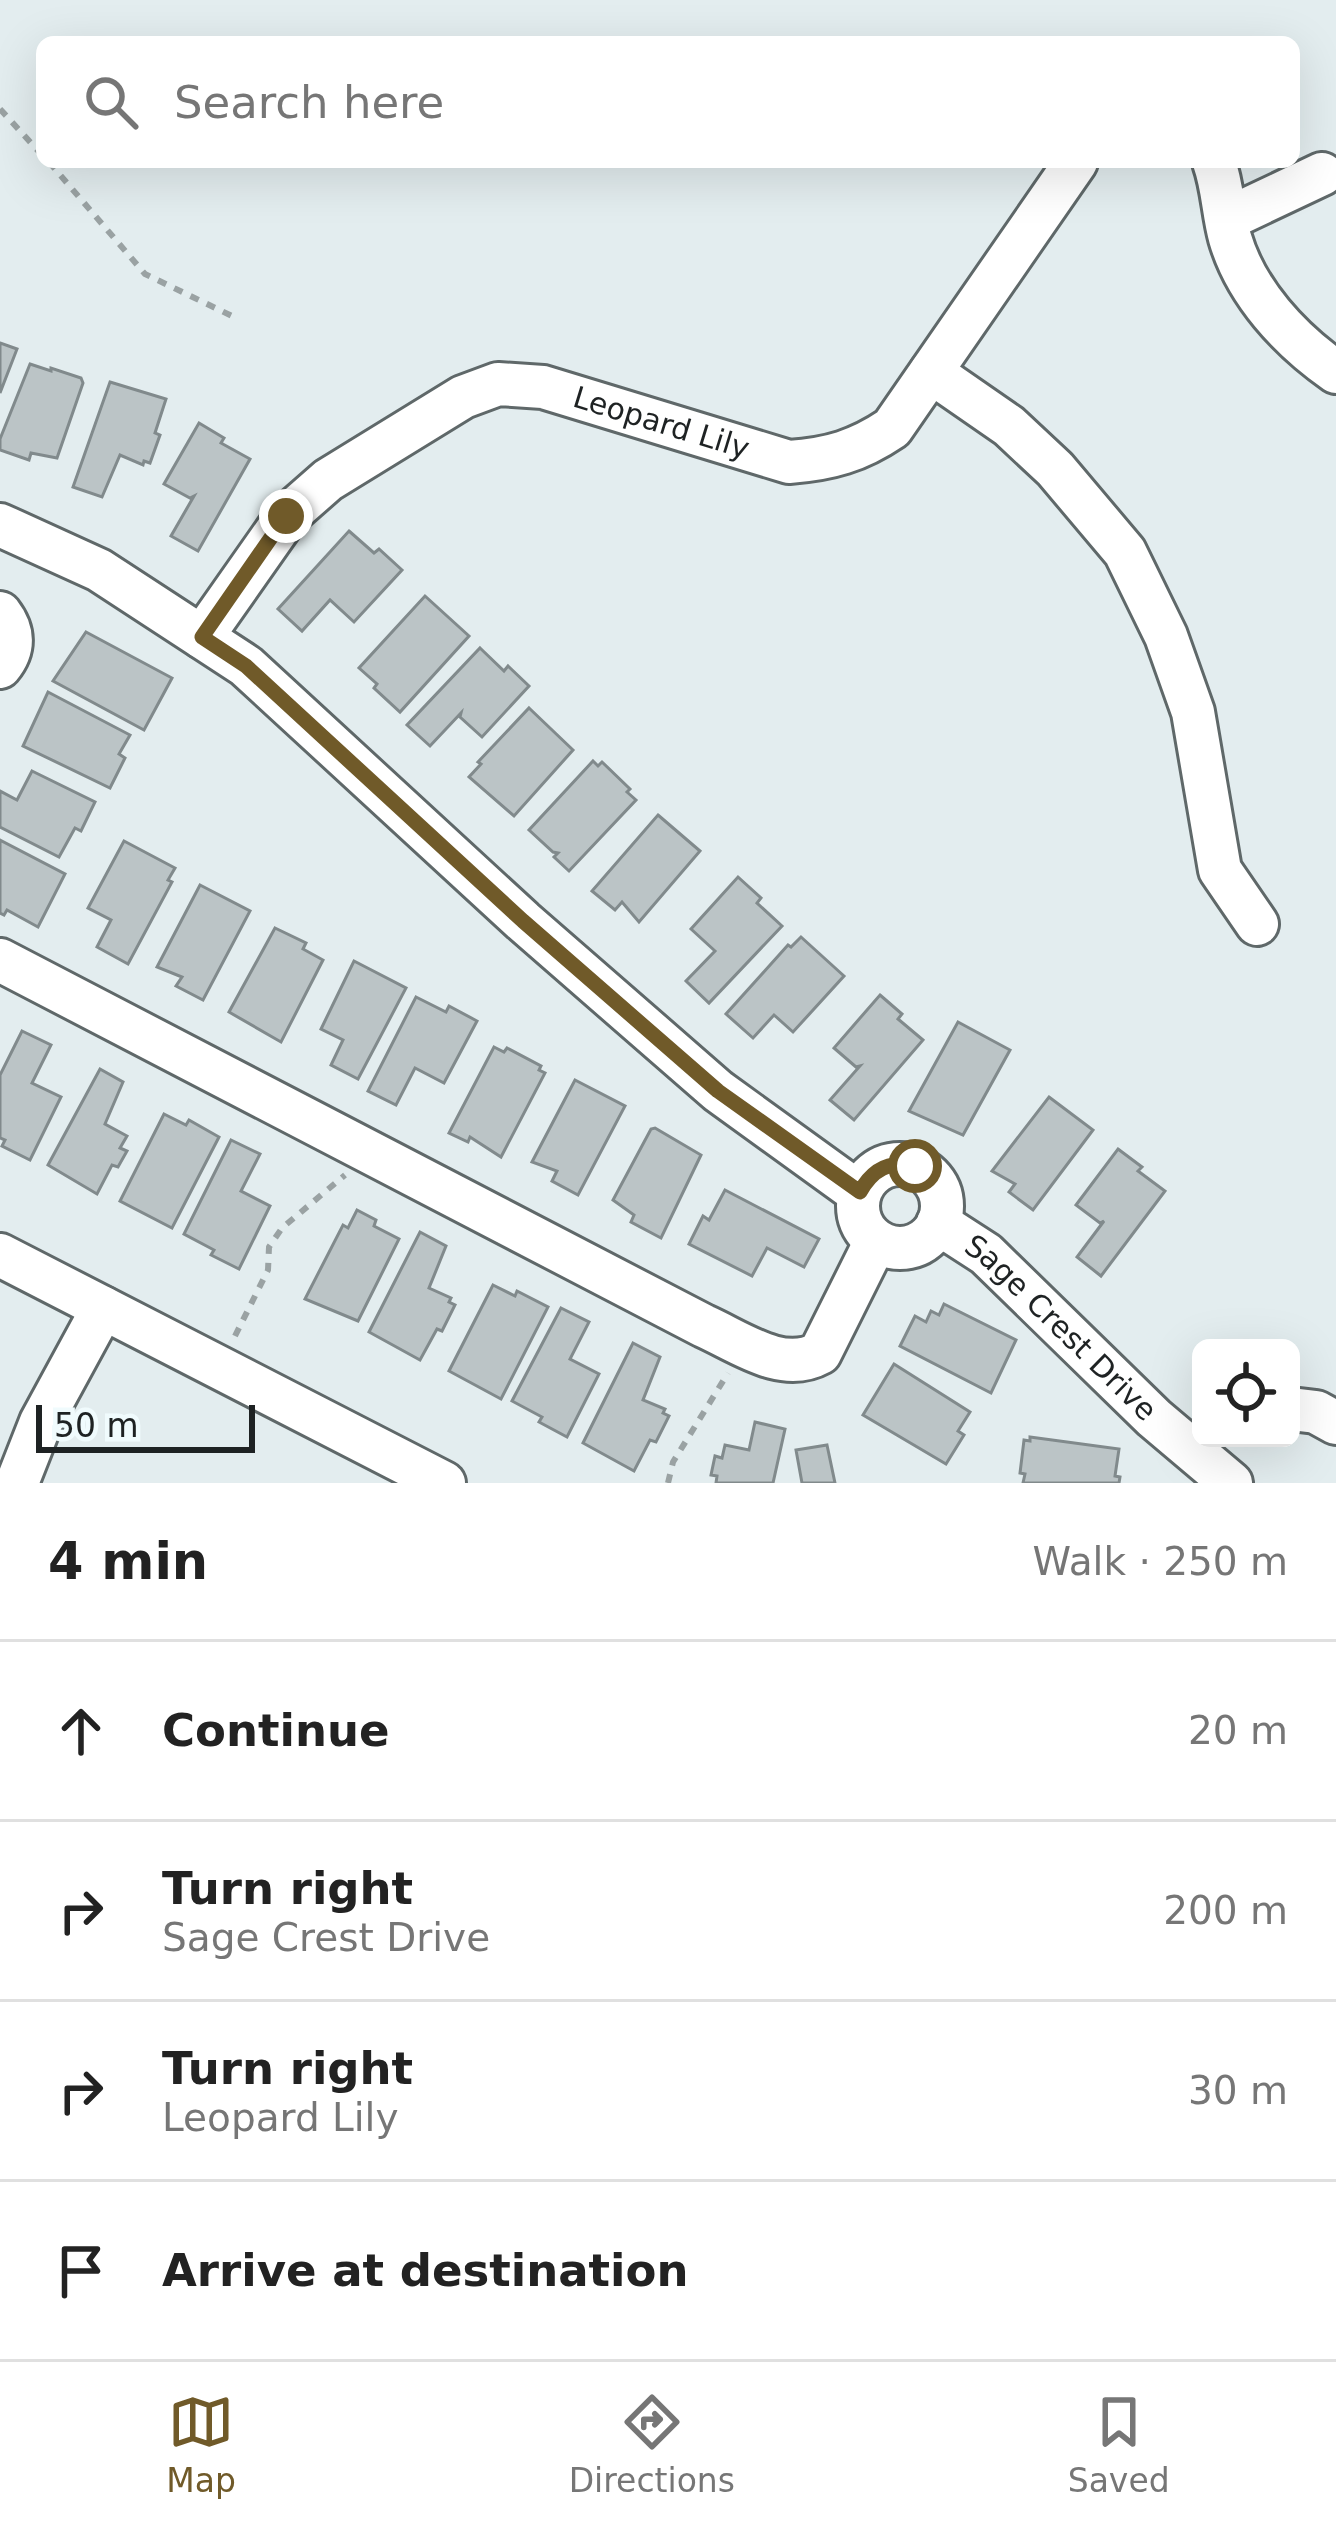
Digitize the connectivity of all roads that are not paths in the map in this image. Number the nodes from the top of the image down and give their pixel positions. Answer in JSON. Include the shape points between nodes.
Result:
{"nodes":[{"id":1,"x":1072,"y":168,"type":"edge"},
{"id":2,"x":1215,"y":168,"type":"edge"},
{"id":3,"x":1322,"y":174,"type":"dead end"},
{"id":4,"x":1227,"y":220,"type":"junction"},
{"id":5,"x":931,"y":372,"type":"junction"},
{"id":6,"x":1336,"y":372,"type":"edge"},
{"id":7,"x":0,"y":525,"type":"edge"},
{"id":8,"x":0,"y":613,"type":"edge"},
{"id":9,"x":202,"y":637,"type":"junction"},
{"id":10,"x":0,"y":668,"type":"edge"},
{"id":11,"x":1257,"y":924,"type":"dead end"},
{"id":12,"x":0,"y":960,"type":"edge"},
{"id":13,"x":860,"y":1192,"type":"junction"},
{"id":14,"x":938,"y":1223,"type":"junction"},
{"id":15,"x":876,"y":1240,"type":"junction"},
{"id":16,"x":0,"y":1255,"type":"edge"},
{"id":17,"x":103,"y":1308,"type":"junction"},
{"id":18,"x":1300,"y":1410,"type":"edge"},
{"id":19,"x":1336,"y":1423,"type":"edge"},
{"id":20,"x":1216,"y":1467,"type":"edge"},
{"id":21,"x":17,"y":1483,"type":"edge"},
{"id":22,"x":444,"y":1483,"type":"edge"}],
"edges":[{"from":1,"to":5,"type":"street","name":"Leopard Lily"},
{"from":2,"to":4,"type":"street"},
{"from":3,"to":4,"type":"street"},
{"from":4,"to":6,"type":"street","via":[[1254,290],[1303,349]]},
{"from":5,"to":9,"type":"street","name":"Leopard Lily","via":[[892,428],[861,449],[789,462],[543,387],[498,384],[463,397],[314,492],[286,516]]},
{"from":5,"to":11,"type":"street","via":[[1009,425],[1125,552],[1193,712],[1220,870]]},
{"from":7,"to":9,"type":"street","via":[[99,570]]},
{"from":8,"to":10,"type":"street","via":[[12,637]]},
{"from":9,"to":13,"type":"street","via":[[246,666],[718,1091]]},
{"from":12,"to":15,"type":"street","via":[[780,1361],[820,1353]]},
{"from":13,"to":14,"type":"street","via":[[876,1171],[915,1166],[941,1196]]},
{"from":13,"to":15,"type":"street","via":[[860,1220]]},
{"from":14,"to":15,"type":"street","via":[[910,1246]]},
{"from":14,"to":20,"type":"street","name":"Sage Crest Drive","via":[[986,1254]]},
{"from":16,"to":17,"type":"street"},
{"from":17,"to":21,"type":"street","via":[[40,1422]]},
{"from":17,"to":22,"type":"street"},
{"from":18,"to":19,"type":"street"}]}
